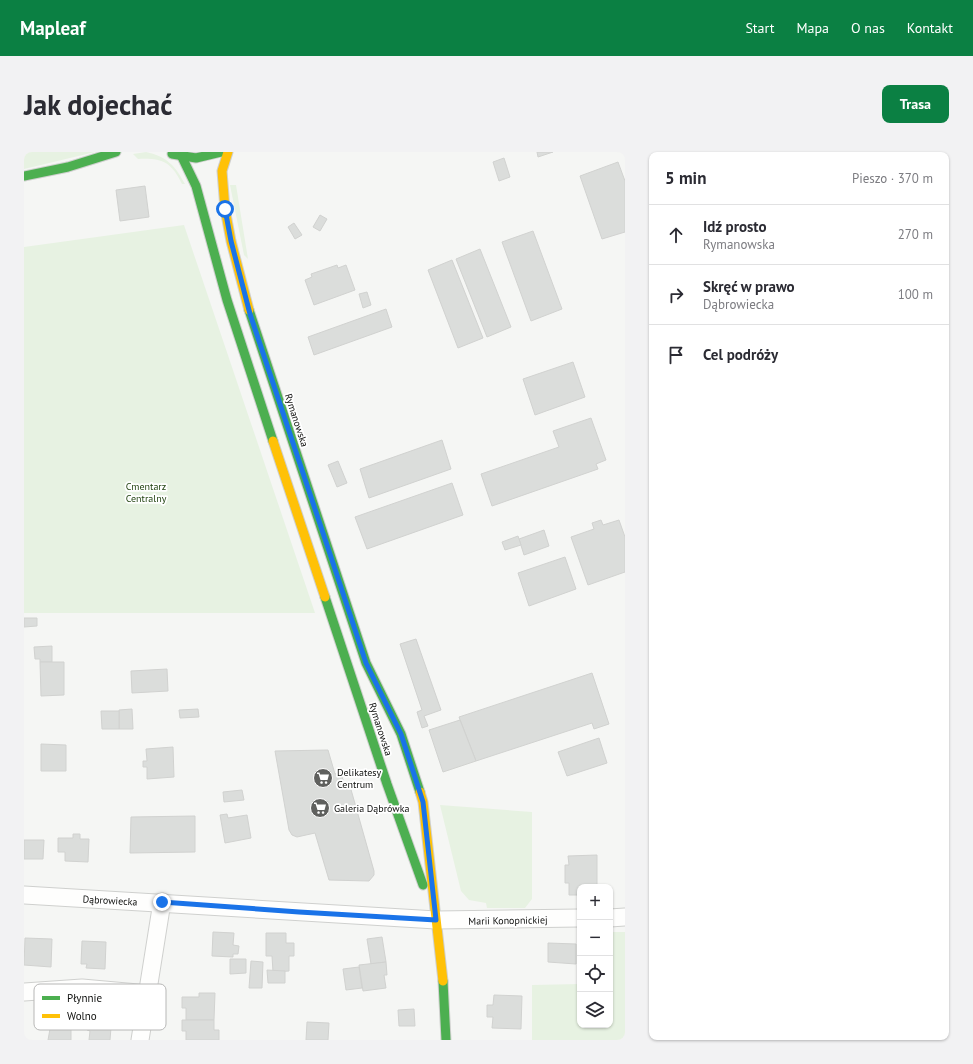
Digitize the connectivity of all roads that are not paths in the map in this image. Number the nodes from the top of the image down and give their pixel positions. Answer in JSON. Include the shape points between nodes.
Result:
{"nodes":[{"id":1,"x":116,"y":152,"type":"edge"},
{"id":2,"x":169,"y":152,"type":"edge"},
{"id":3,"x":221,"y":152,"type":"edge"},
{"id":4,"x":228,"y":152,"type":"edge"},
{"id":5,"x":182,"y":157,"type":"junction"},
{"id":6,"x":24,"y":176,"type":"edge"},
{"id":7,"x":24,"y":895,"type":"edge"},
{"id":8,"x":162,"y":902,"type":"junction"},
{"id":9,"x":625,"y":917,"type":"edge"},
{"id":10,"x":577,"y":918,"type":"edge"},
{"id":11,"x":613,"y":918,"type":"edge"},
{"id":12,"x":436,"y":920,"type":"junction"},
{"id":13,"x":150,"y":984,"type":"edge"},
{"id":14,"x":34,"y":991,"type":"edge"},
{"id":15,"x":24,"y":992,"type":"edge"},
{"id":16,"x":142,"y":1030,"type":"edge"},
{"id":17,"x":140,"y":1040,"type":"edge"},
{"id":18,"x":446,"y":1040,"type":"edge"}],
"edges":[{"from":1,"to":6,"type":"main road","via":[[68,167]]},
{"from":2,"to":5,"type":"main road"},
{"from":3,"to":5,"type":"main road","via":[[214,156],[195,159]]},
{"from":4,"to":12,"type":"main road","name":"Rymanowska","via":[[223,163],[222,181],[239,276],[366,663],[401,734],[415,775],[423,802]]},
{"from":5,"to":12,"type":"main road","name":"Rymanowska","via":[[196,186],[227,300],[387,784]]},
{"from":7,"to":8,"type":"street","name":"Dąbrowiecka"},
{"from":8,"to":12,"type":"street","name":"Dąbrowiecka"},
{"from":8,"to":13,"type":"street"},
{"from":9,"to":11,"type":"street"},
{"from":10,"to":12,"type":"street","name":"Marii Konopnickiej"},
{"from":12,"to":18,"type":"main road","name":"Rymanowska","via":[[446,1004]]},
{"from":14,"to":15,"type":"street"},
{"from":16,"to":17,"type":"street"}]}
